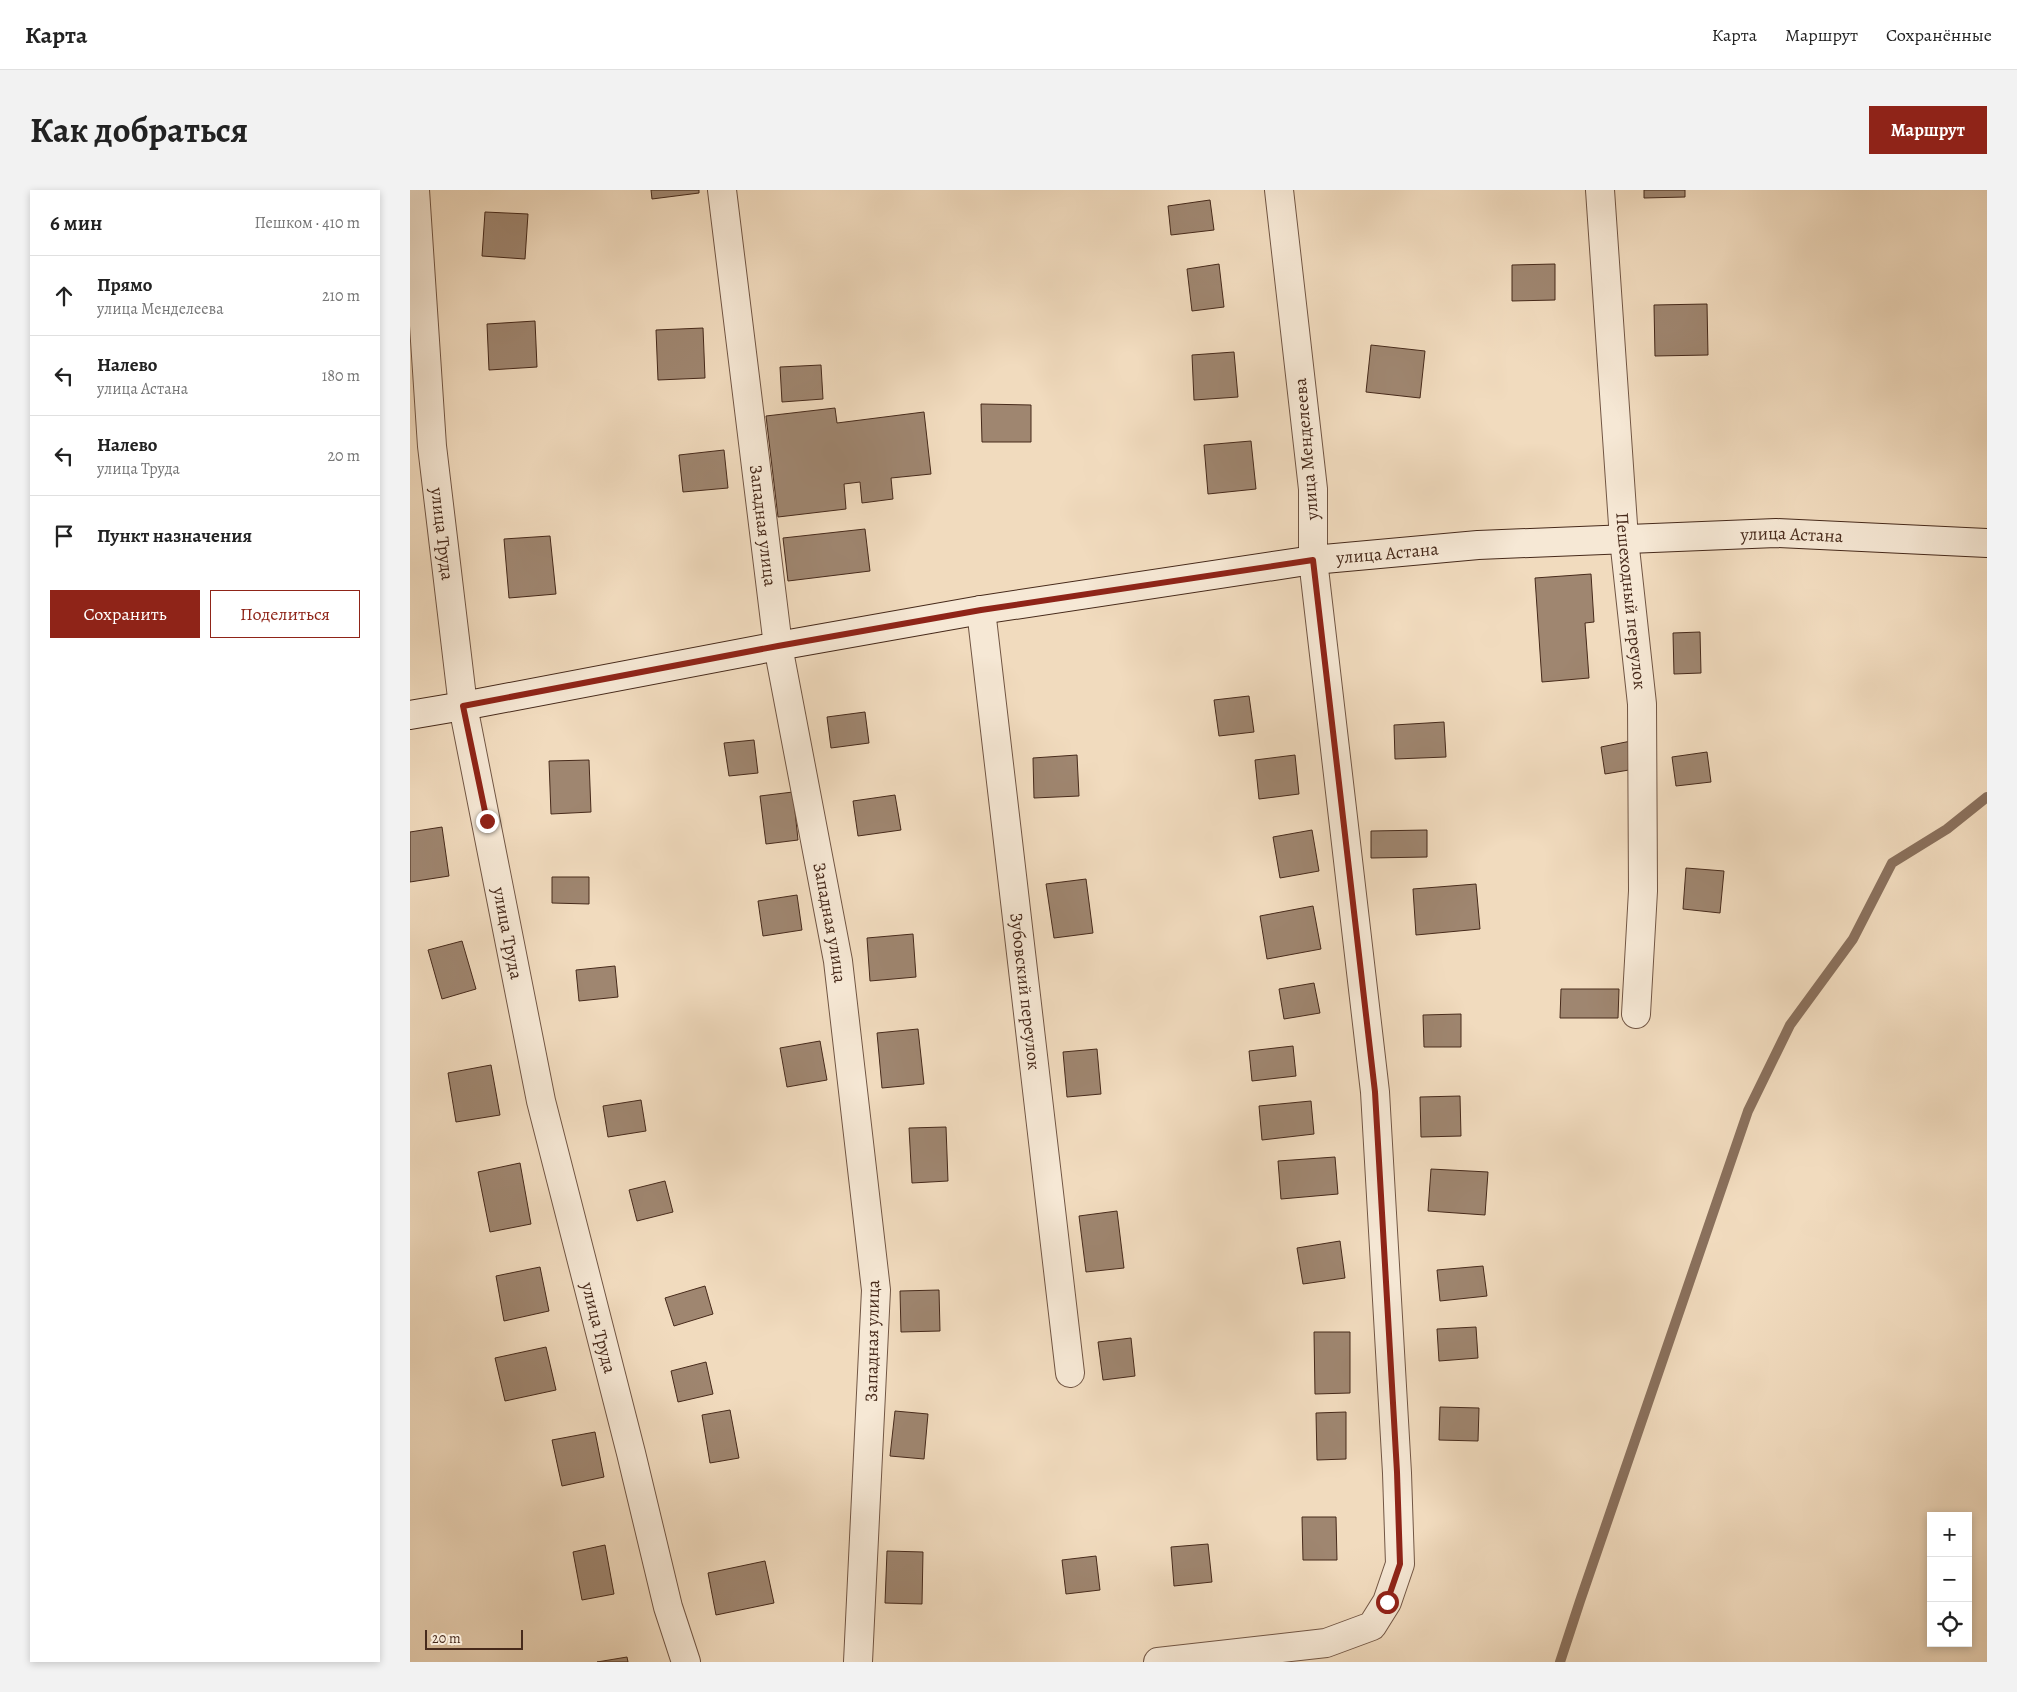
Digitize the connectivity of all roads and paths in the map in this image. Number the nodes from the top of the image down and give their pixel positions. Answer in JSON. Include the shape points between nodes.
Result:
{"nodes":[{"id":1,"x":415,"y":190,"type":"edge"},
{"id":2,"x":722,"y":190,"type":"edge"},
{"id":3,"x":1279,"y":190,"type":"edge"},
{"id":4,"x":1600,"y":190,"type":"edge"},
{"id":5,"x":1624,"y":539,"type":"junction"},
{"id":6,"x":1987,"y":543,"type":"edge"},
{"id":7,"x":1313,"y":560,"type":"junction"},
{"id":8,"x":981,"y":610,"type":"junction"},
{"id":9,"x":778,"y":646,"type":"junction"},
{"id":10,"x":463,"y":706,"type":"junction"},
{"id":11,"x":410,"y":714,"type":"edge"},
{"id":12,"x":1636,"y":1014,"type":"dead end"},
{"id":13,"x":1070,"y":1372,"type":"dead end"},
{"id":14,"x":686,"y":1662,"type":"edge"},
{"id":15,"x":858,"y":1662,"type":"edge"},
{"id":16,"x":1158,"y":1662,"type":"edge"}],
"edges":[{"from":1,"to":10,"type":"street","name":"улица Труда","via":[[432,446]]},
{"from":2,"to":9,"type":"street","name":"Западная улица"},
{"from":3,"to":7,"type":"street","name":"улица Менделеева","via":[[1313,489]]},
{"from":4,"to":5,"type":"street","name":"Пешеходный переулок"},
{"from":5,"to":6,"type":"street","name":"улица Астана","via":[[1776,533]]},
{"from":5,"to":7,"type":"street","name":"улица Астана","via":[[1478,546]]},
{"from":5,"to":12,"type":"street","name":"Пешеходный переулок","via":[[1642,704],[1643,891]]},
{"from":7,"to":8,"type":"street","name":"улица Астана"},
{"from":7,"to":16,"type":"street","name":"улица Менделеева","via":[[1375,1092],[1400,1564],[1387,1602],[1372,1626],[1326,1643]]},
{"from":8,"to":9,"type":"street","name":"улица Астана"},
{"from":8,"to":13,"type":"street","name":"Зубовский переулок"},
{"from":9,"to":10,"type":"street","name":"улица Астана"},
{"from":9,"to":15,"type":"street","name":"Западная улица","via":[[838,961],[876,1290]]},
{"from":10,"to":11,"type":"street","name":"улица Астана"},
{"from":10,"to":14,"type":"street","name":"улица Труда","via":[[541,1101],[668,1607]]}]}
